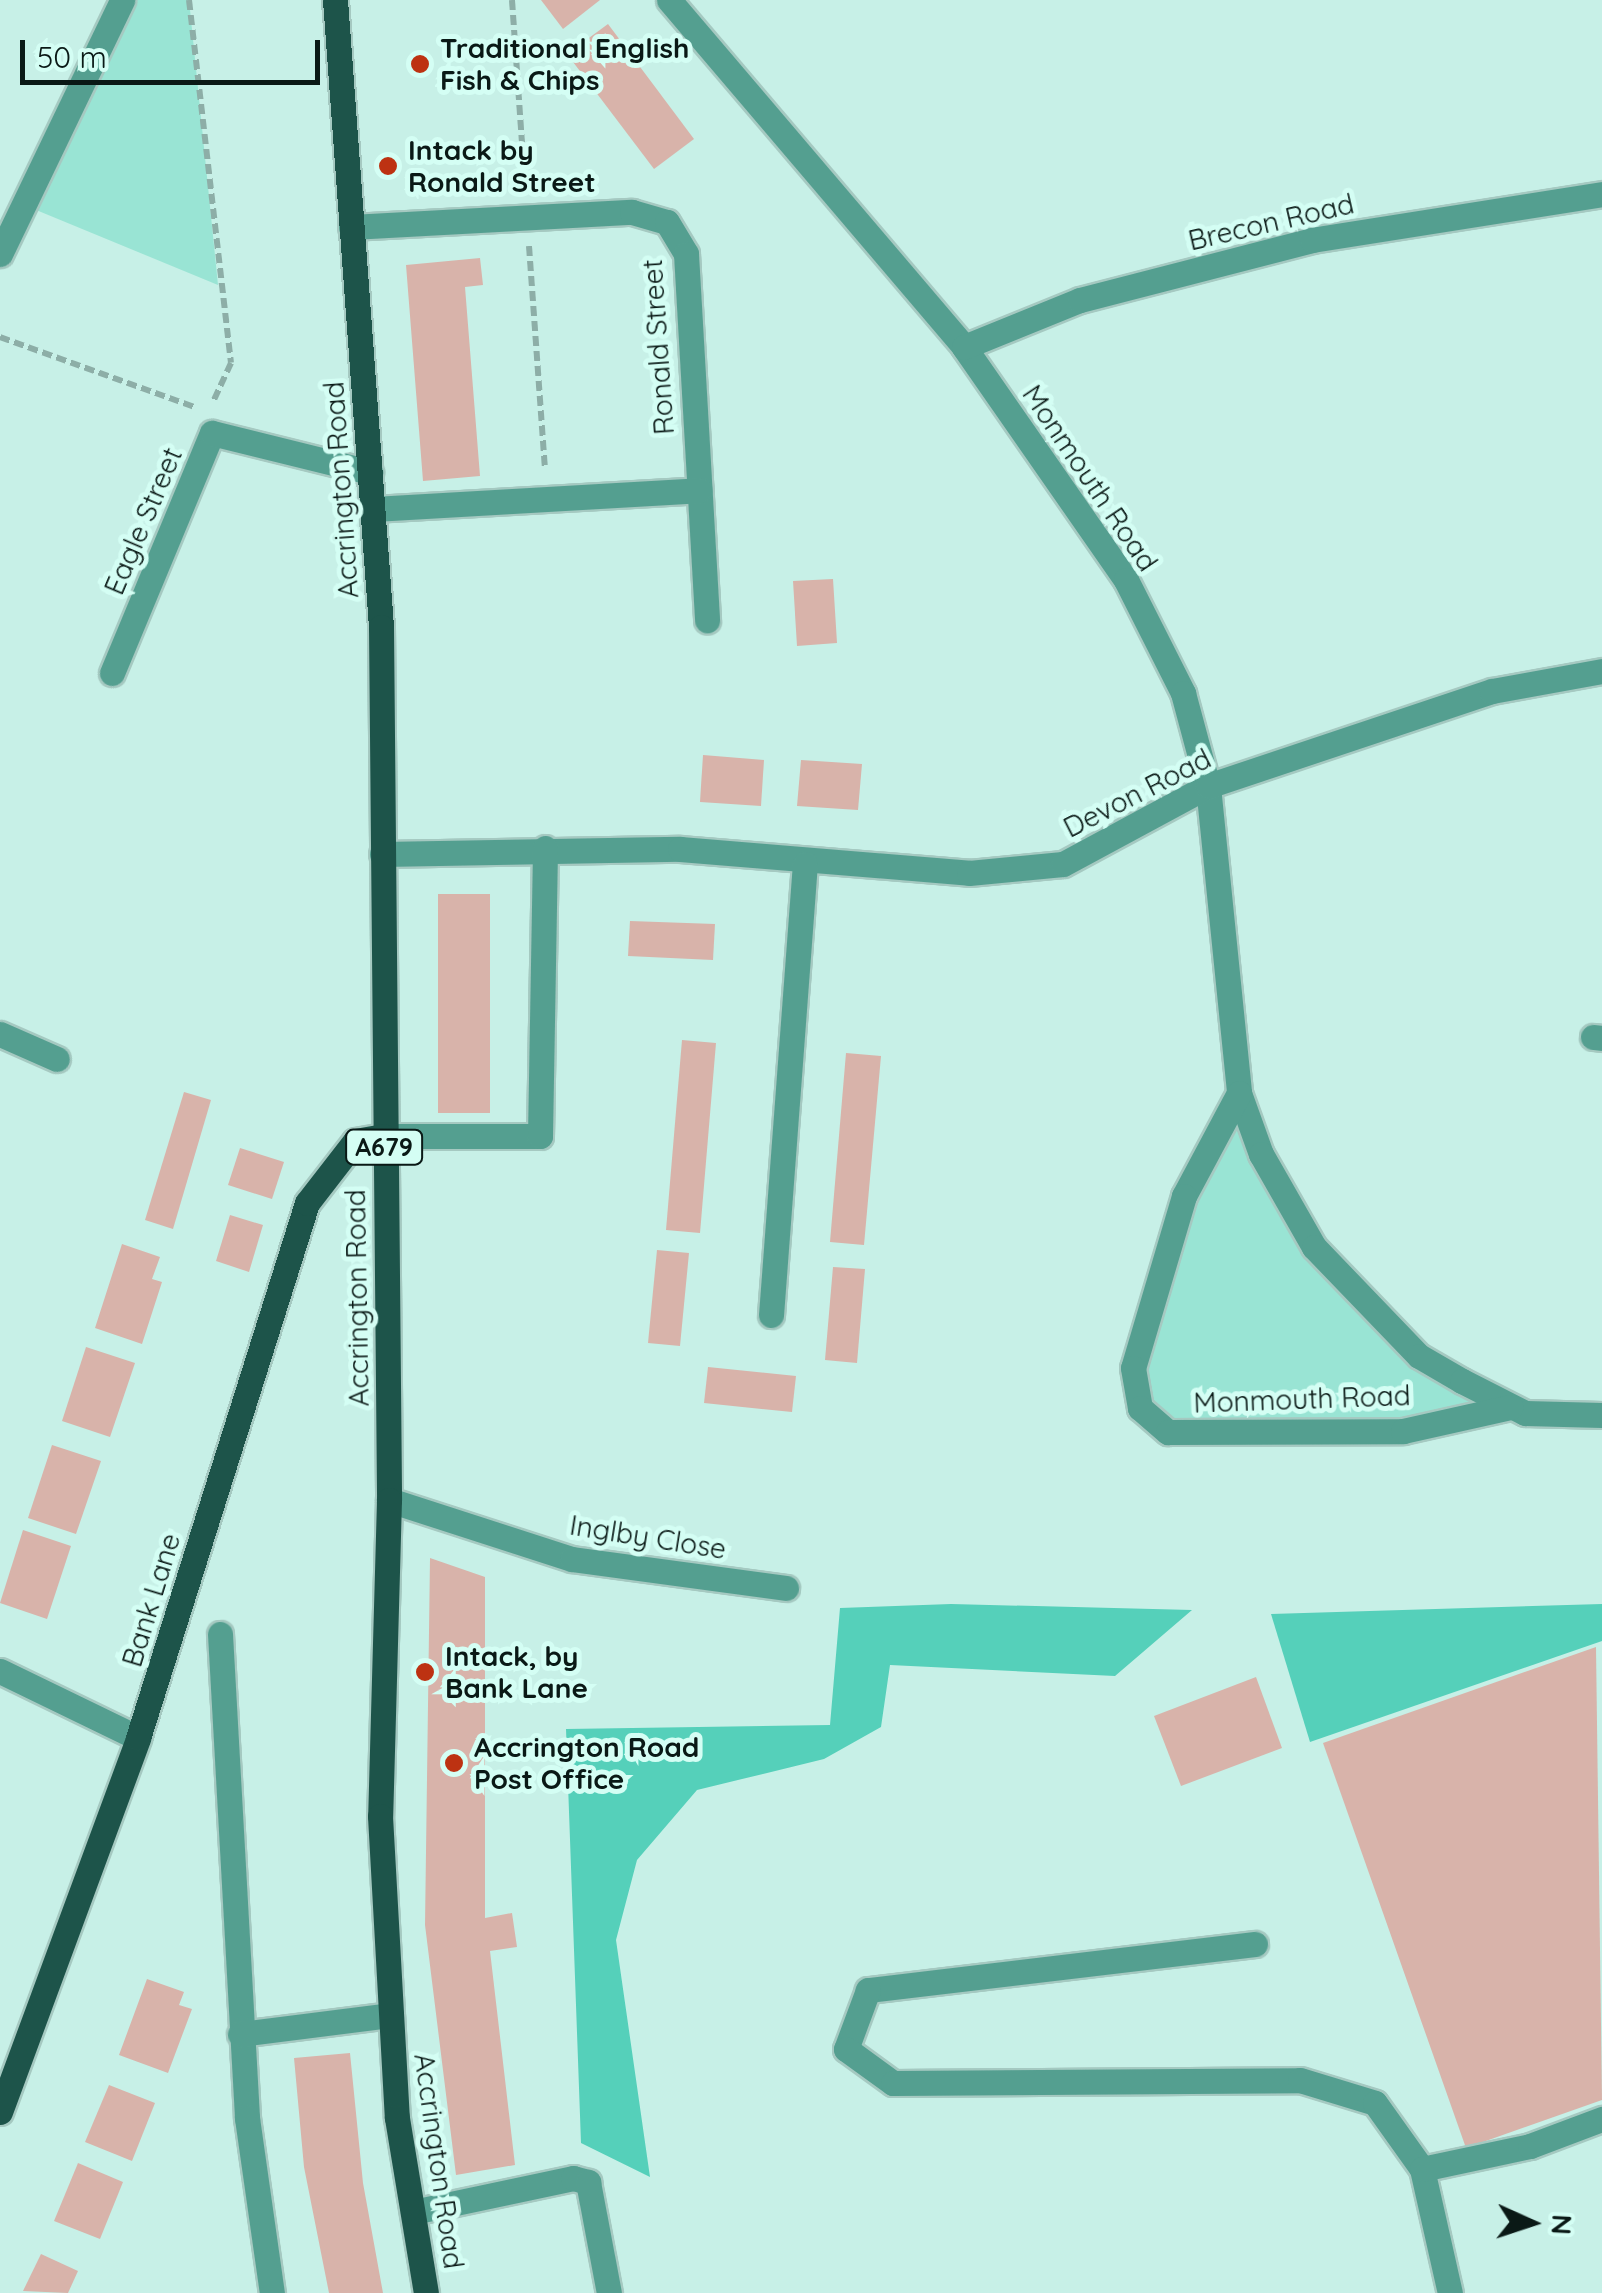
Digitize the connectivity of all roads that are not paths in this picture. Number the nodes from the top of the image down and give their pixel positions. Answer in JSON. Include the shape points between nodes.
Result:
{"nodes":[{"id":1,"x":122,"y":0,"type":"edge"},
{"id":2,"x":335,"y":0,"type":"edge"},
{"id":3,"x":669,"y":0,"type":"edge"},
{"id":4,"x":1602,"y":194,"type":"edge"},
{"id":5,"x":350,"y":227,"type":"junction"},
{"id":6,"x":0,"y":254,"type":"edge"},
{"id":7,"x":964,"y":347,"type":"junction"},
{"id":8,"x":370,"y":472,"type":"junction"},
{"id":9,"x":698,"y":490,"type":"junction"},
{"id":10,"x":373,"y":509,"type":"junction"},
{"id":11,"x":707,"y":620,"type":"dead end"},
{"id":12,"x":1602,"y":671,"type":"edge"},
{"id":13,"x":112,"y":673,"type":"dead end"},
{"id":14,"x":1208,"y":786,"type":"junction"},
{"id":15,"x":545,"y":848,"type":"junction"},
{"id":16,"x":382,"y":854,"type":"junction"},
{"id":17,"x":805,"y":864,"type":"junction"},
{"id":18,"x":0,"y":1034,"type":"edge"},
{"id":19,"x":57,"y":1059,"type":"dead end"},
{"id":20,"x":1239,"y":1092,"type":"junction"},
{"id":21,"x":384,"y":1136,"type":"junction"},
{"id":22,"x":771,"y":1315,"type":"dead end"},
{"id":23,"x":1510,"y":1407,"type":"junction"},
{"id":24,"x":1602,"y":1415,"type":"edge"},
{"id":25,"x":389,"y":1500,"type":"junction"},
{"id":26,"x":786,"y":1588,"type":"dead end"},
{"id":27,"x":220,"y":1634,"type":"dead end"},
{"id":28,"x":0,"y":1671,"type":"edge"},
{"id":29,"x":138,"y":1738,"type":"junction"},
{"id":30,"x":1255,"y":1944,"type":"dead end"},
{"id":31,"x":391,"y":2015,"type":"junction"},
{"id":32,"x":240,"y":2034,"type":"junction"},
{"id":33,"x":0,"y":2112,"type":"edge"},
{"id":34,"x":1602,"y":2119,"type":"edge"},
{"id":35,"x":1422,"y":2169,"type":"junction"},
{"id":36,"x":413,"y":2212,"type":"junction"},
{"id":37,"x":272,"y":2293,"type":"edge"},
{"id":38,"x":426,"y":2293,"type":"edge"},
{"id":39,"x":609,"y":2293,"type":"edge"},
{"id":40,"x":1450,"y":2293,"type":"edge"}],
"edges":[{"from":1,"to":6,"type":"street"},
{"from":2,"to":5,"type":"main road","name":"Accrington Road","number":"A679"},
{"from":3,"to":7,"type":"street","name":"Monmouth Road"},
{"from":4,"to":7,"type":"street","name":"Brecon Road","via":[[1312,240],[1080,300]]},
{"from":5,"to":8,"type":"main road","name":"Accrington Road","number":"A679"},
{"from":5,"to":9,"type":"street","name":"Ronald Street","via":[[632,212],[667,222],[686,254]]},
{"from":7,"to":14,"type":"street","name":"Monmouth Road","via":[[1126,580],[1182,693]]},
{"from":8,"to":10,"type":"main road","name":"Accrington Road","number":"A679"},
{"from":8,"to":13,"type":"street","name":"Eagle Street","via":[[212,432]]},
{"from":9,"to":10,"type":"street"},
{"from":9,"to":11,"type":"street","name":"Ronald Street"},
{"from":10,"to":16,"type":"main road","name":"Accrington Road","number":"A679"},
{"from":12,"to":14,"type":"street","name":"Devon Road","via":[[1492,691]]},
{"from":14,"to":17,"type":"street","name":"Devon Road","via":[[1064,864],[969,872]]},
{"from":14,"to":20,"type":"street","name":"Monmouth Road"},
{"from":15,"to":16,"type":"street","name":"Devon Road"},
{"from":15,"to":17,"type":"street","name":"Devon Road","via":[[680,849]]},
{"from":15,"to":21,"type":"street","via":[[540,1136]]},
{"from":16,"to":21,"type":"main road","name":"Accrington Road","number":"A679"},
{"from":17,"to":22,"type":"street"},
{"from":18,"to":19,"type":"street"},
{"from":20,"to":23,"type":"street","name":"Monmouth Road","via":[[1261,1154],[1314,1247],[1419,1356]]},
{"from":20,"to":23,"type":"street","name":"Monmouth Road","via":[[1184,1196],[1133,1368],[1140,1408],[1168,1432],[1403,1431]]},
{"from":21,"to":25,"type":"main road","name":"Accrington Road","number":"A679"},
{"from":21,"to":29,"type":"main road","name":"Bank Lane","via":[[355,1141],[307,1203]]},
{"from":23,"to":24,"type":"street","name":"Monmouth Road"},
{"from":25,"to":26,"type":"street","name":"Inglby Close","via":[[572,1559]]},
{"from":25,"to":31,"type":"main road","name":"Accrington Road","number":"A679","via":[[380,1816]]},
{"from":27,"to":32,"type":"street"},
{"from":28,"to":29,"type":"street"},
{"from":29,"to":33,"type":"main road","name":"Bank Lane"},
{"from":30,"to":35,"type":"street","via":[[868,1990],[846,2049],[893,2083],[1300,2080],[1375,2104]]},
{"from":31,"to":32,"type":"street"},
{"from":31,"to":36,"type":"main road","name":"Accrington Road","number":"A679"},
{"from":32,"to":37,"type":"street"},
{"from":34,"to":35,"type":"street","via":[[1530,2146]]},
{"from":35,"to":40,"type":"street"},
{"from":36,"to":38,"type":"main road","name":"Accrington Road","number":"A679"},
{"from":36,"to":39,"type":"street","via":[[573,2178],[588,2182]]}]}
